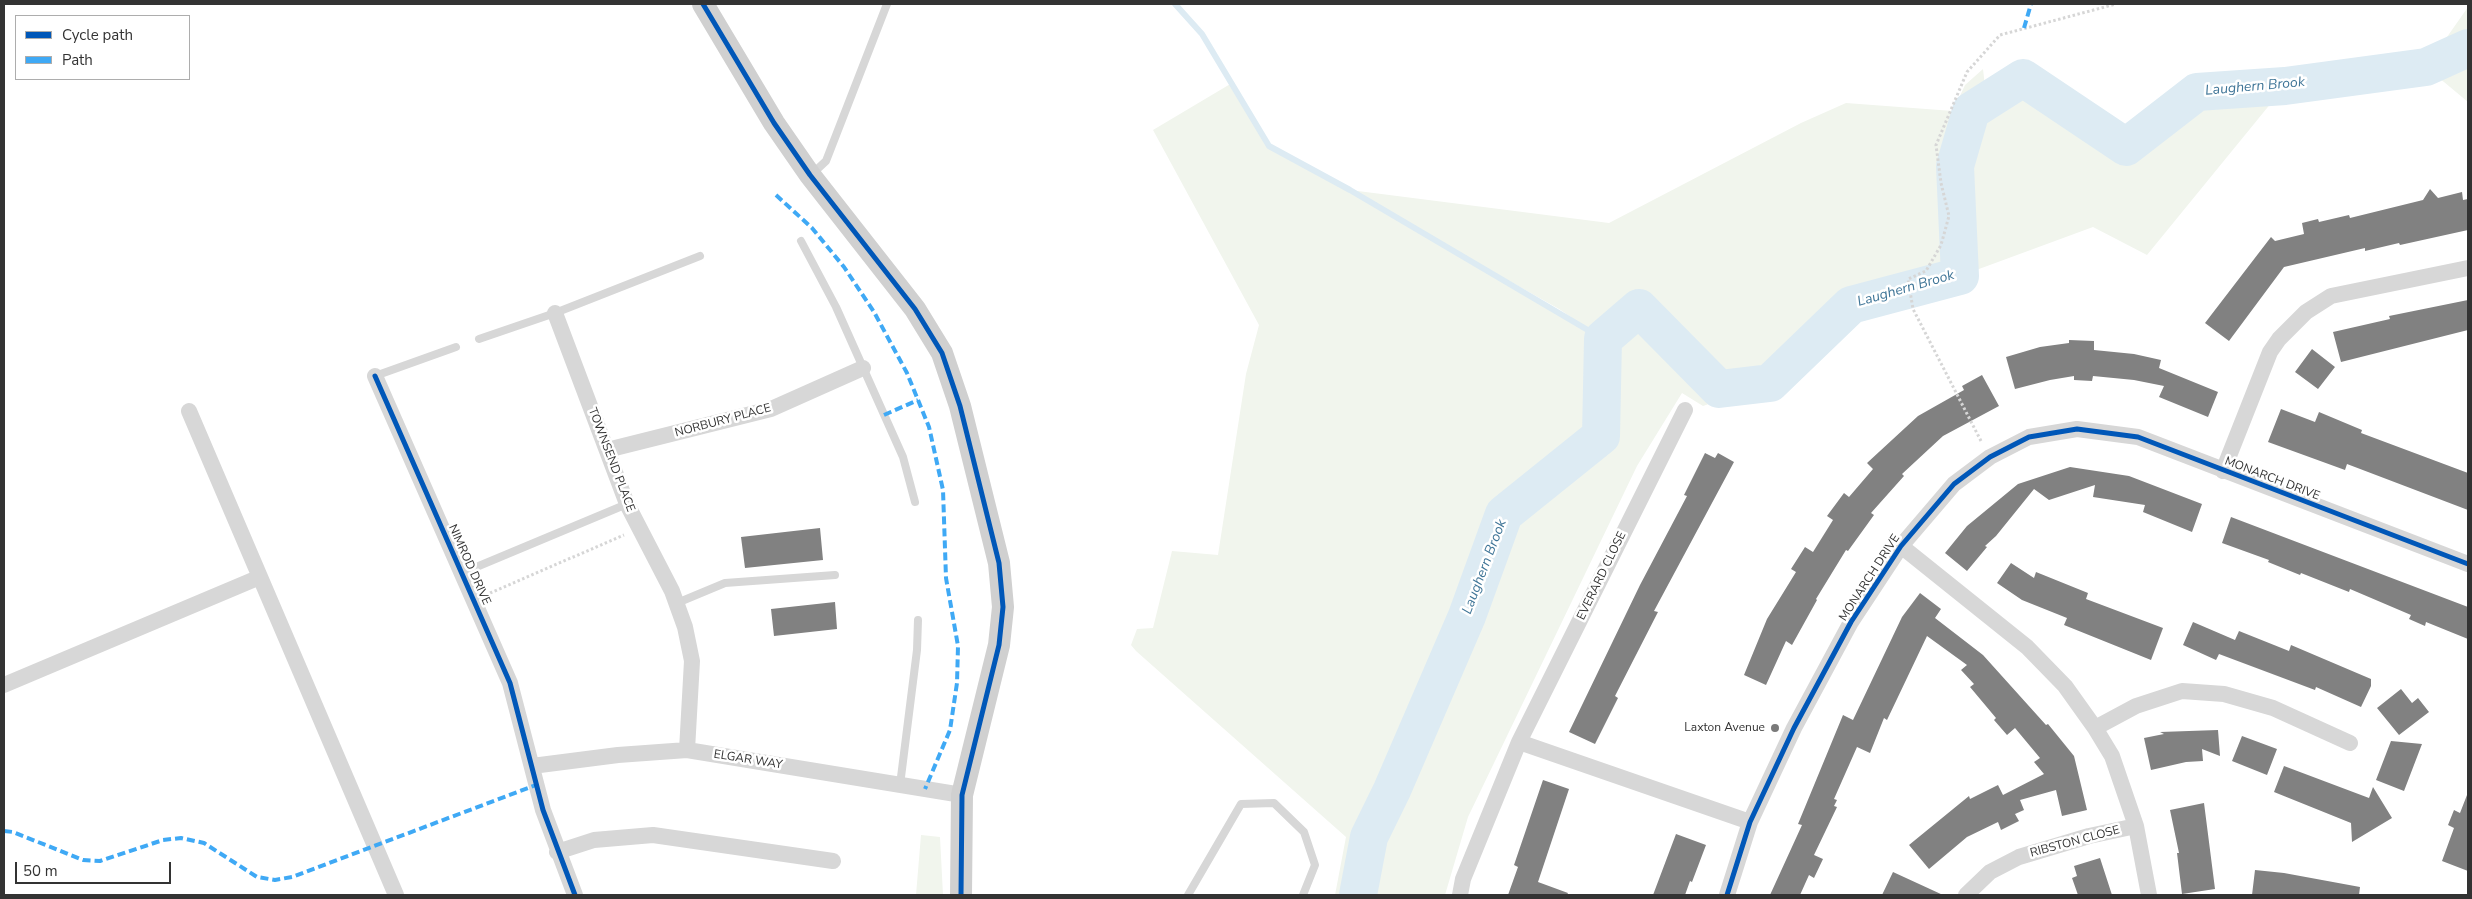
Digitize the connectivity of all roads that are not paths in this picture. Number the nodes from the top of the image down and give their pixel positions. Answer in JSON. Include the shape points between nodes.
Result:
{"nodes":[{"id":1,"x":703,"y":4,"type":"edge"},
{"id":2,"x":887,"y":4,"type":"edge"},
{"id":3,"x":810,"y":175,"type":"junction"},
{"id":4,"x":800,"y":241,"type":"dead end"},
{"id":5,"x":700,"y":256,"type":"dead end"},
{"id":6,"x":2468,"y":268,"type":"edge"},
{"id":7,"x":555,"y":313,"type":"junction"},
{"id":8,"x":479,"y":339,"type":"dead end"},
{"id":9,"x":456,"y":347,"type":"dead end"},
{"id":10,"x":863,"y":368,"type":"junction"},
{"id":11,"x":375,"y":376,"type":"joint"},
{"id":12,"x":1685,"y":410,"type":"dead end"},
{"id":13,"x":189,"y":411,"type":"dead end"},
{"id":14,"x":607,"y":450,"type":"junction"},
{"id":15,"x":2223,"y":471,"type":"junction"},
{"id":16,"x":914,"y":502,"type":"dead end"},
{"id":17,"x":627,"y":504,"type":"junction"},
{"id":18,"x":1901,"y":546,"type":"junction"},
{"id":19,"x":2468,"y":564,"type":"edge"},
{"id":20,"x":462,"y":573,"type":"junction"},
{"id":21,"x":835,"y":575,"type":"dead end"},
{"id":22,"x":260,"y":577,"type":"junction"},
{"id":23,"x":677,"y":603,"type":"junction"},
{"id":24,"x":918,"y":620,"type":"dead end"},
{"id":25,"x":4,"y":685,"type":"edge"},
{"id":26,"x":2096,"y":728,"type":"junction"},
{"id":27,"x":1519,"y":742,"type":"junction"},
{"id":28,"x":2350,"y":743,"type":"dead end"},
{"id":29,"x":687,"y":750,"type":"junction"},
{"id":30,"x":532,"y":766,"type":"junction"},
{"id":31,"x":900,"y":785,"type":"junction"},
{"id":32,"x":962,"y":795,"type":"junction"},
{"id":33,"x":1750,"y":822,"type":"junction"},
{"id":34,"x":2136,"y":826,"type":"junction"},
{"id":35,"x":557,"y":852,"type":"junction"},
{"id":36,"x":833,"y":861,"type":"dead end"},
{"id":37,"x":396,"y":895,"type":"edge"},
{"id":38,"x":575,"y":895,"type":"edge"},
{"id":39,"x":962,"y":895,"type":"edge"},
{"id":40,"x":1188,"y":895,"type":"edge"},
{"id":41,"x":1303,"y":895,"type":"edge"},
{"id":42,"x":1460,"y":895,"type":"edge"},
{"id":43,"x":1727,"y":895,"type":"edge"},
{"id":44,"x":1966,"y":895,"type":"edge"},
{"id":45,"x":2149,"y":895,"type":"edge"}],
"edges":[{"from":1,"to":3,"type":"main road","via":[[774,123]]},
{"from":2,"to":3,"type":"lane","via":[[826,161]]},
{"from":3,"to":32,"type":"main road","via":[[916,309],[942,353],[960,406],[999,563],[1003,607],[998,645]]},
{"from":4,"to":10,"type":"lane","via":[[836,307]]},
{"from":5,"to":7,"type":"lane"},
{"from":6,"to":15,"type":"street","via":[[2331,296],[2306,312],[2270,352]]},
{"from":7,"to":8,"type":"lane"},
{"from":7,"to":14,"type":"street","name":"TOWNSEND PLACE"},
{"from":9,"to":11,"type":"lane"},
{"from":10,"to":14,"type":"street","name":"NORBURY PLACE","via":[[771,409]]},
{"from":10,"to":16,"type":"lane","via":[[903,457]]},
{"from":11,"to":20,"type":"street","name":"NIMROD DRIVE"},
{"from":12,"to":27,"type":"street","name":"EVERARD CLOSE"},
{"from":13,"to":22,"type":"street"},
{"from":14,"to":17,"type":"street","name":"TOWNSEND PLACE"},
{"from":15,"to":18,"type":"street","name":"MONARCH DRIVE","via":[[2138,438],[2076,429],[2029,436],[1990,457],[1954,484]]},
{"from":15,"to":19,"type":"street","name":"MONARCH DRIVE"},
{"from":17,"to":20,"type":"lane"},
{"from":17,"to":23,"type":"street","name":"TOWNSEND PLACE"},
{"from":18,"to":26,"type":"street","via":[[2027,647],[2065,686]]},
{"from":18,"to":33,"type":"street","name":"MONARCH DRIVE","via":[[1822,674]]},
{"from":20,"to":30,"type":"street","name":"NIMROD DRIVE","via":[[510,683]]},
{"from":21,"to":23,"type":"lane","via":[[725,583]]},
{"from":22,"to":25,"type":"street"},
{"from":22,"to":37,"type":"street"},
{"from":23,"to":29,"type":"street","name":"TOWNSEND PLACE","via":[[692,661]]},
{"from":24,"to":31,"type":"lane"},
{"from":26,"to":28,"type":"street","via":[[2136,706],[2182,691],[2224,694],[2273,708]]},
{"from":26,"to":34,"type":"street","via":[[2112,756]]},
{"from":27,"to":33,"type":"street"},
{"from":27,"to":42,"type":"street","name":"EVERARD CLOSE","via":[[1463,879]]},
{"from":29,"to":30,"type":"street","name":"ELGAR WAY"},
{"from":29,"to":31,"type":"street","name":"ELGAR WAY"},
{"from":30,"to":35,"type":"street","name":"NIMROD DRIVE","via":[[542,810]]},
{"from":31,"to":32,"type":"street","name":"ELGAR WAY"},
{"from":32,"to":39,"type":"main road"},
{"from":33,"to":43,"type":"street","name":"MONARCH DRIVE"},
{"from":34,"to":44,"type":"street","name":"RIBSTON CLOSE","via":[[2080,838],[2019,857],[1990,872]]},
{"from":34,"to":45,"type":"street"},
{"from":35,"to":36,"type":"street","via":[[594,840],[653,835]]},
{"from":35,"to":38,"type":"street","name":"NIMROD DRIVE"},
{"from":40,"to":41,"type":"lane","via":[[1241,804],[1274,802],[1304,832],[1315,865]]}]}
